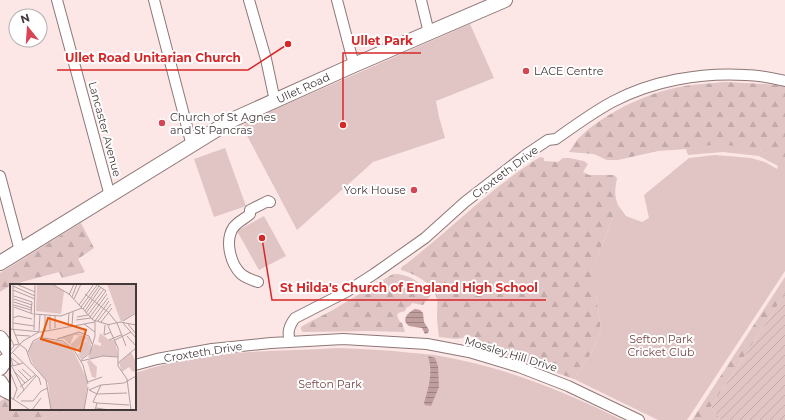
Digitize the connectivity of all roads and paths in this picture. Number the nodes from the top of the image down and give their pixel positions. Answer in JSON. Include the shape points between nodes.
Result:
{"nodes":[{"id":1,"x":57,"y":0,"type":"edge"},
{"id":2,"x":154,"y":0,"type":"edge"},
{"id":3,"x":249,"y":0,"type":"edge"},
{"id":4,"x":337,"y":0,"type":"edge"},
{"id":5,"x":421,"y":0,"type":"edge"},
{"id":6,"x":505,"y":0,"type":"edge"},
{"id":7,"x":429,"y":33,"type":"junction"},
{"id":8,"x":354,"y":65,"type":"junction"},
{"id":9,"x":785,"y":81,"type":"edge"},
{"id":10,"x":275,"y":101,"type":"junction"},
{"id":11,"x":192,"y":146,"type":"junction"},
{"id":12,"x":0,"y":176,"type":"edge"},
{"id":13,"x":110,"y":196,"type":"junction"},
{"id":14,"x":270,"y":202,"type":"dead end"},
{"id":15,"x":20,"y":251,"type":"junction"},
{"id":16,"x":3,"y":263,"type":"edge"},
{"id":17,"x":258,"y":282,"type":"dead end"},
{"id":18,"x":0,"y":338,"type":"edge"},
{"id":19,"x":290,"y":342,"type":"junction"},
{"id":20,"x":271,"y":343,"type":"joint"},
{"id":21,"x":5,"y":361,"type":"edge"},
{"id":22,"x":136,"y":365,"type":"edge"},
{"id":23,"x":639,"y":420,"type":"edge"}],
"edges":[{"from":1,"to":13,"type":"street","name":"Lancaster Avenue"},
{"from":2,"to":11,"type":"street"},
{"from":3,"to":10,"type":"street"},
{"from":4,"to":8,"type":"street"},
{"from":5,"to":7,"type":"street"},
{"from":6,"to":7,"type":"main road","name":"Ullet Road"},
{"from":7,"to":8,"type":"main road","name":"Ullet Road"},
{"from":8,"to":10,"type":"main road","name":"Ullet Road"},
{"from":9,"to":19,"type":"street","name":"Croxteth Drive","via":[[746,74],[700,76],[672,80],[614,101],[556,139],[548,140],[527,154],[424,238],[374,274],[346,292],[295,318],[290,325]]},
{"from":10,"to":11,"type":"main road","name":"Ullet Road","via":[[232,120]]},
{"from":11,"to":13,"type":"main road","name":"Ullet Road"},
{"from":12,"to":15,"type":"street"},
{"from":13,"to":15,"type":"main road","name":"Ullet Road"},
{"from":14,"to":17,"type":"street","via":[[250,210],[250,214],[236,224],[232,229],[229,244],[230,254],[237,268],[249,279]]},
{"from":15,"to":16,"type":"main road","name":"Ullet Road"},
{"from":18,"to":21,"type":"main road"},
{"from":19,"to":20,"type":"street","name":"Mossley Hill Drive"},
{"from":19,"to":23,"type":"street","name":"Mossley Hill Drive","via":[[343,339],[427,344],[469,352],[519,367],[568,386]]},
{"from":20,"to":22,"type":"street","name":"Croxteth Drive","via":[[212,349]]}]}
